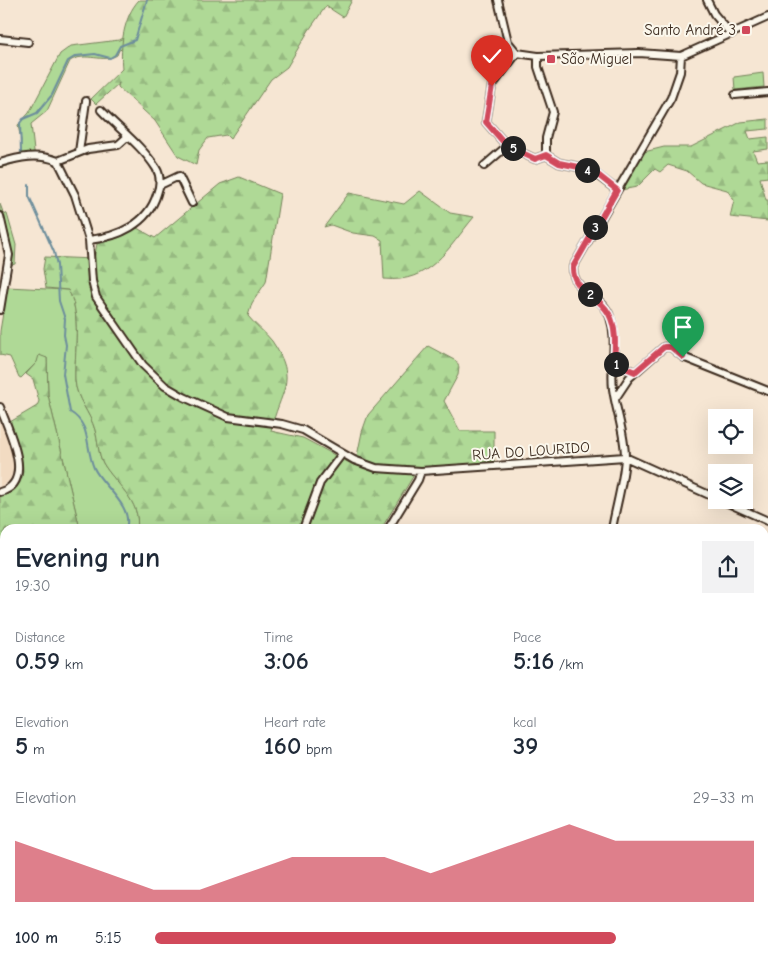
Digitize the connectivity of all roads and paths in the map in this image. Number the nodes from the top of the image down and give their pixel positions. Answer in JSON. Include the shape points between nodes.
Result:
{"nodes":[{"id":1,"x":498,"y":0,"type":"edge"},
{"id":2,"x":707,"y":0,"type":"edge"},
{"id":3,"x":768,"y":17,"type":"edge"},
{"id":4,"x":731,"y":34,"type":"junction"},
{"id":5,"x":0,"y":39,"type":"edge"},
{"id":6,"x":28,"y":42,"type":"dead end"},
{"id":7,"x":517,"y":52,"type":"junction"},
{"id":8,"x":538,"y":56,"type":"junction"},
{"id":9,"x":681,"y":56,"type":"junction"},
{"id":10,"x":768,"y":92,"type":"edge"},
{"id":11,"x":735,"y":95,"type":"dead end"},
{"id":12,"x":86,"y":101,"type":"dead end"},
{"id":13,"x":101,"y":110,"type":"dead end"},
{"id":14,"x":127,"y":136,"type":"junction"},
{"id":15,"x":507,"y":146,"type":"junction"},
{"id":16,"x":80,"y":152,"type":"junction"},
{"id":17,"x":546,"y":155,"type":"junction"},
{"id":18,"x":58,"y":161,"type":"junction"},
{"id":19,"x":0,"y":163,"type":"edge"},
{"id":20,"x":484,"y":166,"type":"dead end"},
{"id":21,"x":160,"y":185,"type":"junction"},
{"id":22,"x":617,"y":190,"type":"junction"},
{"id":23,"x":192,"y":203,"type":"dead end"},
{"id":24,"x":0,"y":216,"type":"edge"},
{"id":25,"x":89,"y":240,"type":"junction"},
{"id":26,"x":0,"y":305,"type":"edge"},
{"id":27,"x":614,"y":363,"type":"junction"},
{"id":28,"x":635,"y":372,"type":"junction"},
{"id":29,"x":768,"y":391,"type":"edge"},
{"id":30,"x":615,"y":399,"type":"junction"},
{"id":31,"x":0,"y":407,"type":"edge"},
{"id":32,"x":342,"y":454,"type":"junction"},
{"id":33,"x":625,"y":457,"type":"junction"},
{"id":34,"x":421,"y":471,"type":"junction"},
{"id":35,"x":0,"y":492,"type":"edge"},
{"id":36,"x":708,"y":494,"type":"edge"},
{"id":37,"x":741,"y":509,"type":"edge"},
{"id":38,"x":768,"y":521,"type":"edge"},
{"id":39,"x":305,"y":524,"type":"edge"},
{"id":40,"x":391,"y":524,"type":"edge"},
{"id":41,"x":613,"y":524,"type":"edge"}],
"edges":[{"from":1,"to":7,"type":"street","via":[[508,42]]},
{"from":2,"to":4,"type":"street"},
{"from":3,"to":4,"type":"street"},
{"from":4,"to":9,"type":"street"},
{"from":5,"to":6,"type":"street"},
{"from":7,"to":8,"type":"street"},
{"from":7,"to":15,"type":"street","via":[[492,86],[486,122]]},
{"from":8,"to":9,"type":"street","via":[[639,53]]},
{"from":8,"to":17,"type":"street","via":[[538,67],[553,112],[546,138]]},
{"from":9,"to":22,"type":"street","via":[[672,98]]},
{"from":10,"to":11,"type":"street"},
{"from":12,"to":16,"type":"street"},
{"from":13,"to":14,"type":"street"},
{"from":14,"to":16,"type":"street","via":[[118,145]]},
{"from":14,"to":21,"type":"street","via":[[158,170]]},
{"from":15,"to":17,"type":"street","via":[[535,159]]},
{"from":15,"to":20,"type":"street"},
{"from":16,"to":18,"type":"street"},
{"from":17,"to":22,"type":"street","via":[[559,163],[584,168]]},
{"from":18,"to":19,"type":"street","via":[[27,157]]},
{"from":18,"to":25,"type":"street","name":"RUA DO LOURIDO"},
{"from":21,"to":23,"type":"street","via":[[179,176]]},
{"from":21,"to":25,"type":"street","via":[[154,205],[144,218],[123,232]]},
{"from":22,"to":27,"type":"street","via":[[573,267],[572,277],[609,314],[615,335]]},
{"from":24,"to":26,"type":"street","via":[[9,255]]},
{"from":25,"to":32,"type":"street","name":"RUA DO LOURIDO","via":[[96,297],[134,354],[165,386],[228,417],[303,430]]},
{"from":27,"to":28,"type":"street"},
{"from":27,"to":30,"type":"street"},
{"from":28,"to":29,"type":"street","via":[[664,347],[671,347],[683,357]]},
{"from":28,"to":30,"type":"street"},
{"from":30,"to":33,"type":"street"},
{"from":31,"to":35,"type":"street","via":[[19,458],[19,468],[12,484]]},
{"from":32,"to":34,"type":"street","name":"RUA DO LOURIDO","via":[[376,468]]},
{"from":32,"to":39,"type":"street","via":[[320,483]]},
{"from":33,"to":34,"type":"street","name":"RUA DO LOURIDO"},
{"from":33,"to":36,"type":"street","name":"RUA DO LOURIDO"},
{"from":33,"to":41,"type":"street"},
{"from":34,"to":40,"type":"street"},
{"from":37,"to":38,"type":"street"}]}
